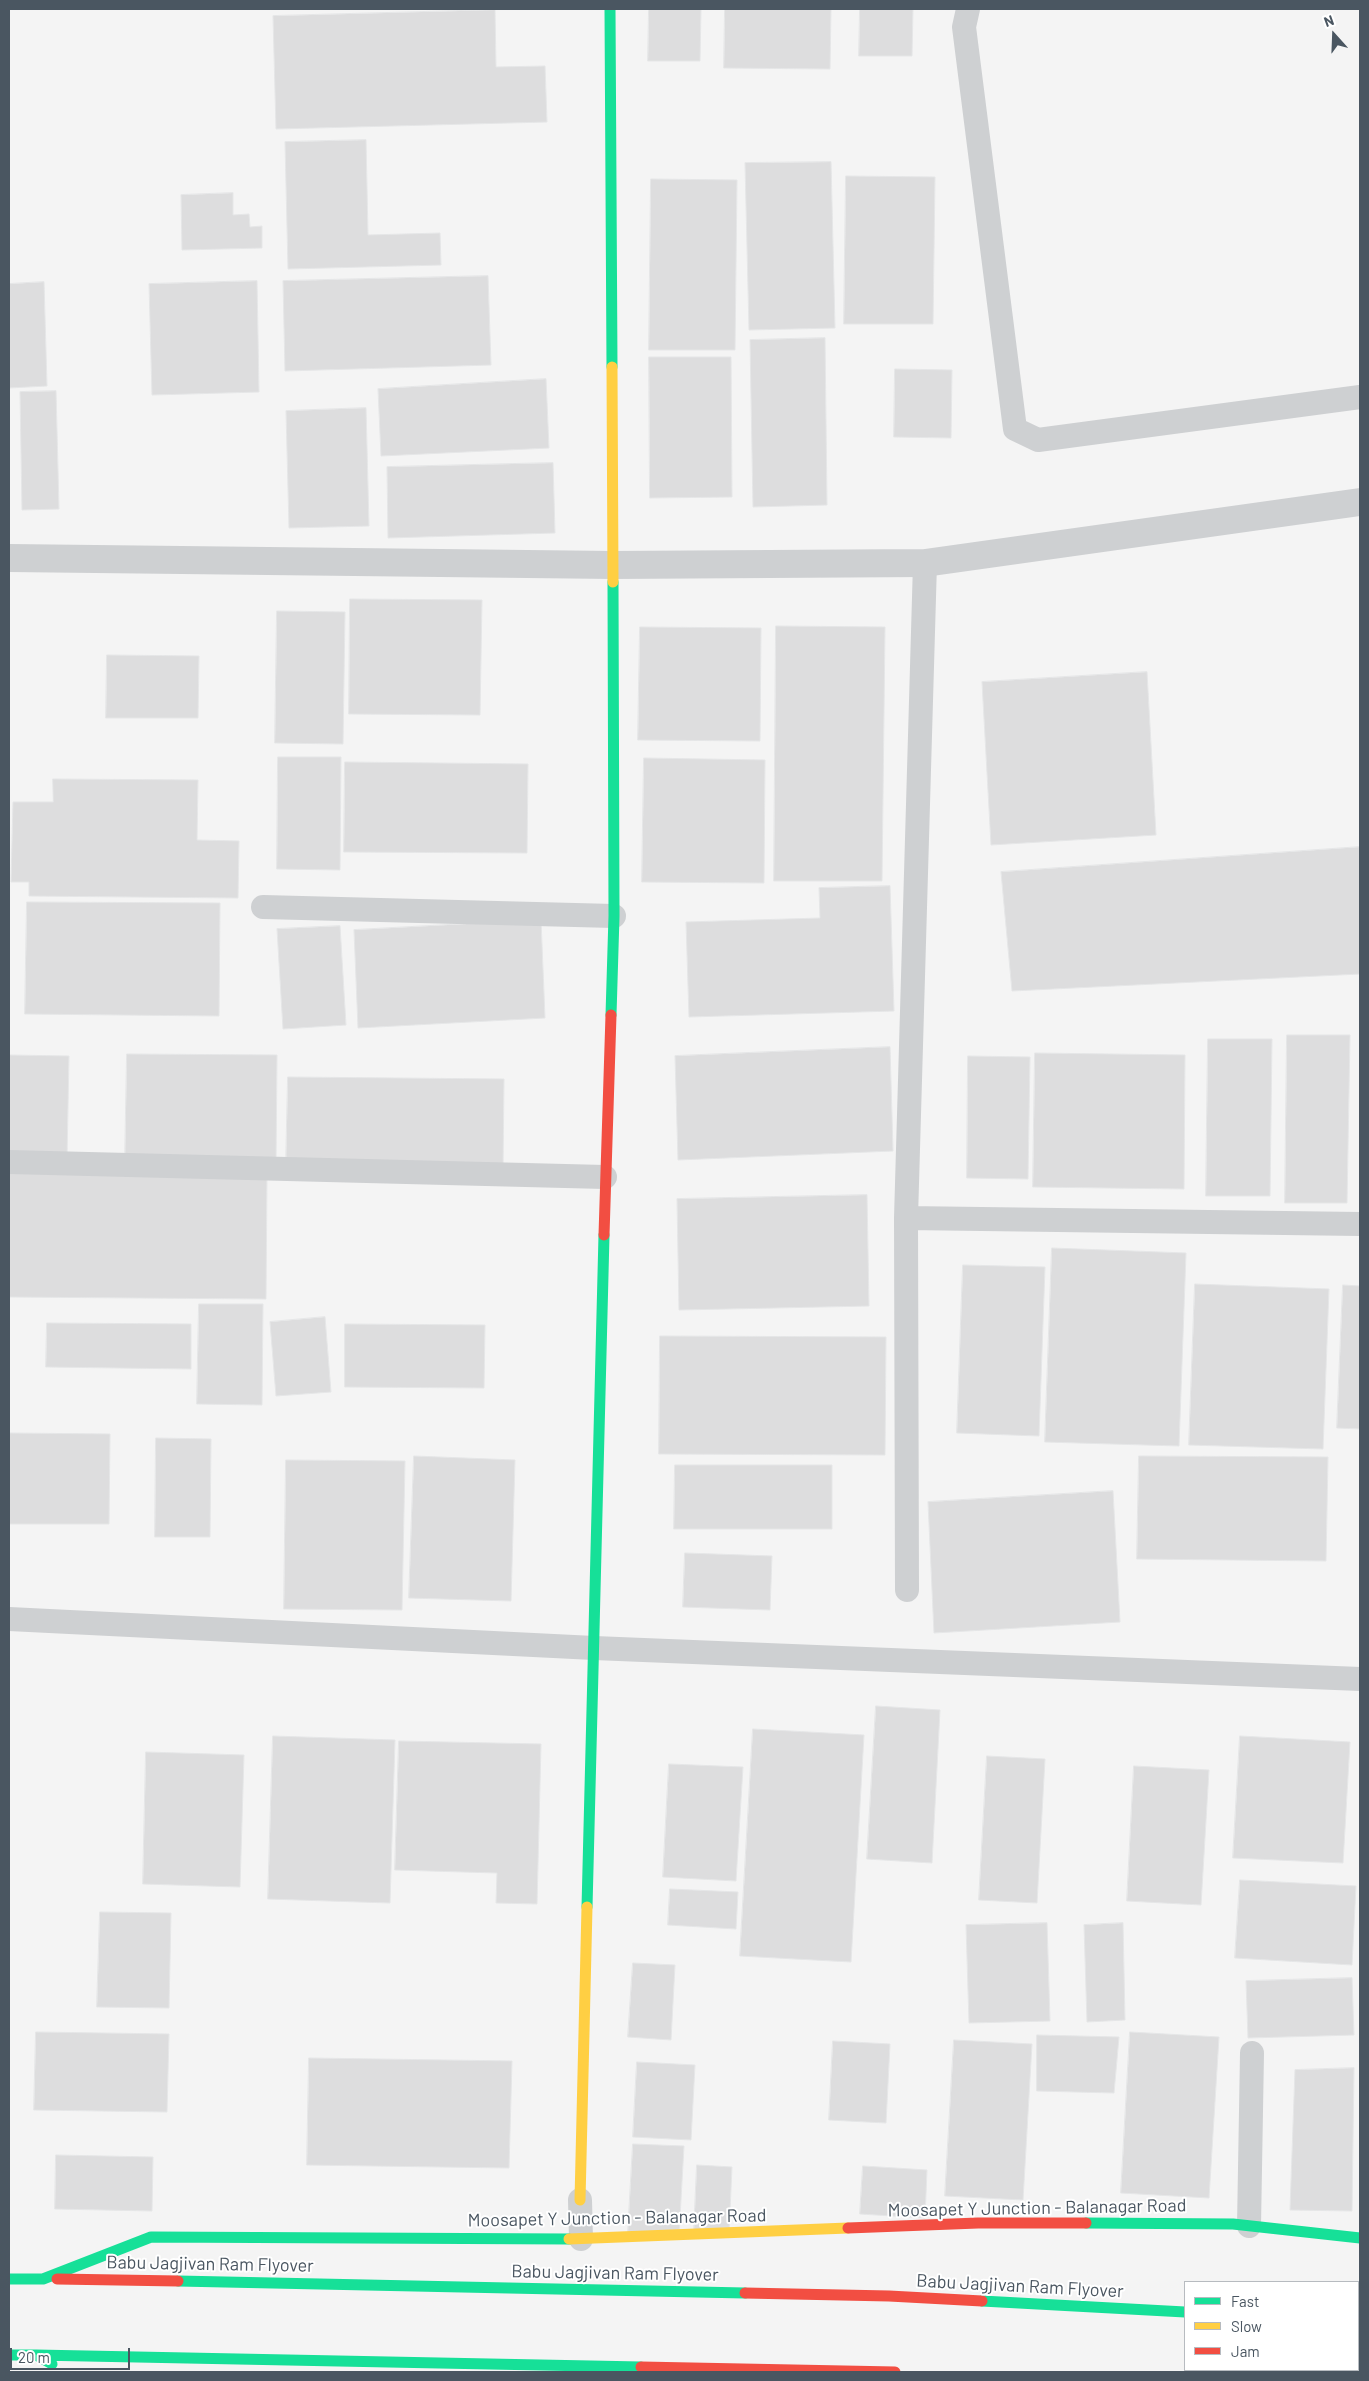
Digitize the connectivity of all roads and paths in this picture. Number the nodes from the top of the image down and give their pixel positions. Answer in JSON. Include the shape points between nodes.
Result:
{"nodes":[{"id":1,"x":610,"y":9,"type":"edge"},
{"id":2,"x":968,"y":9,"type":"edge"},
{"id":3,"x":1360,"y":397,"type":"edge"},
{"id":4,"x":1360,"y":502,"type":"edge"},
{"id":5,"x":9,"y":558,"type":"edge"},
{"id":6,"x":924,"y":562,"type":"junction"},
{"id":7,"x":613,"y":565,"type":"junction"},
{"id":8,"x":263,"y":907,"type":"dead end"},
{"id":9,"x":614,"y":916,"type":"junction"},
{"id":10,"x":9,"y":1162,"type":"edge"},
{"id":11,"x":605,"y":1177,"type":"junction"},
{"id":12,"x":906,"y":1218,"type":"junction"},
{"id":13,"x":1360,"y":1224,"type":"edge"},
{"id":14,"x":907,"y":1590,"type":"dead end"},
{"id":15,"x":9,"y":1619,"type":"edge"},
{"id":16,"x":594,"y":1648,"type":"junction"},
{"id":17,"x":1360,"y":1679,"type":"edge"},
{"id":18,"x":1252,"y":2053,"type":"dead end"},
{"id":19,"x":580,"y":2200,"type":"joint"},
{"id":20,"x":1241,"y":2225,"type":"junction"},
{"id":21,"x":1360,"y":2238,"type":"edge"},
{"id":22,"x":581,"y":2239,"type":"junction"},
{"id":23,"x":9,"y":2279,"type":"edge"},
{"id":24,"x":43,"y":2279,"type":"junction"},
{"id":25,"x":1184,"y":2312,"type":"edge"},
{"id":26,"x":9,"y":2355,"type":"edge"},
{"id":27,"x":36,"y":2355,"type":"junction"},
{"id":28,"x":59,"y":2368,"type":"dead end"},
{"id":29,"x":895,"y":2372,"type":"edge"}],
"edges":[{"from":1,"to":7,"type":"main road"},
{"from":2,"to":3,"type":"lane","via":[[964,27],[1015,429],[1038,440]]},
{"from":4,"to":6,"type":"street"},
{"from":5,"to":7,"type":"street"},
{"from":6,"to":7,"type":"street"},
{"from":6,"to":12,"type":"lane"},
{"from":7,"to":9,"type":"main road"},
{"from":8,"to":9,"type":"lane"},
{"from":9,"to":11,"type":"main road"},
{"from":10,"to":11,"type":"lane"},
{"from":11,"to":16,"type":"main road"},
{"from":12,"to":13,"type":"lane"},
{"from":12,"to":14,"type":"lane"},
{"from":15,"to":16,"type":"lane"},
{"from":16,"to":17,"type":"lane"},
{"from":16,"to":19,"type":"main road"},
{"from":18,"to":20,"type":"lane"},
{"from":19,"to":22,"type":"lane"},
{"from":20,"to":21,"type":"main road","name":"Moosapet Y Junction - Balanagar Road"},
{"from":20,"to":22,"type":"main road","name":"Moosapet Y Junction - Balanagar Road","via":[[978,2223]]},
{"from":22,"to":24,"type":"main road","name":"Moosapet Y Junction - Balanagar Road","via":[[151,2237]]},
{"from":23,"to":24,"type":"main road","name":"Moosapet Y Junction - Balanagar Road"},
{"from":24,"to":25,"type":"main road","name":"Babu Jagjivan Ram Flyover","via":[[889,2296]]},
{"from":26,"to":27,"type":"main road"},
{"from":27,"to":28,"type":"main road"},
{"from":27,"to":29,"type":"main road"}]}
